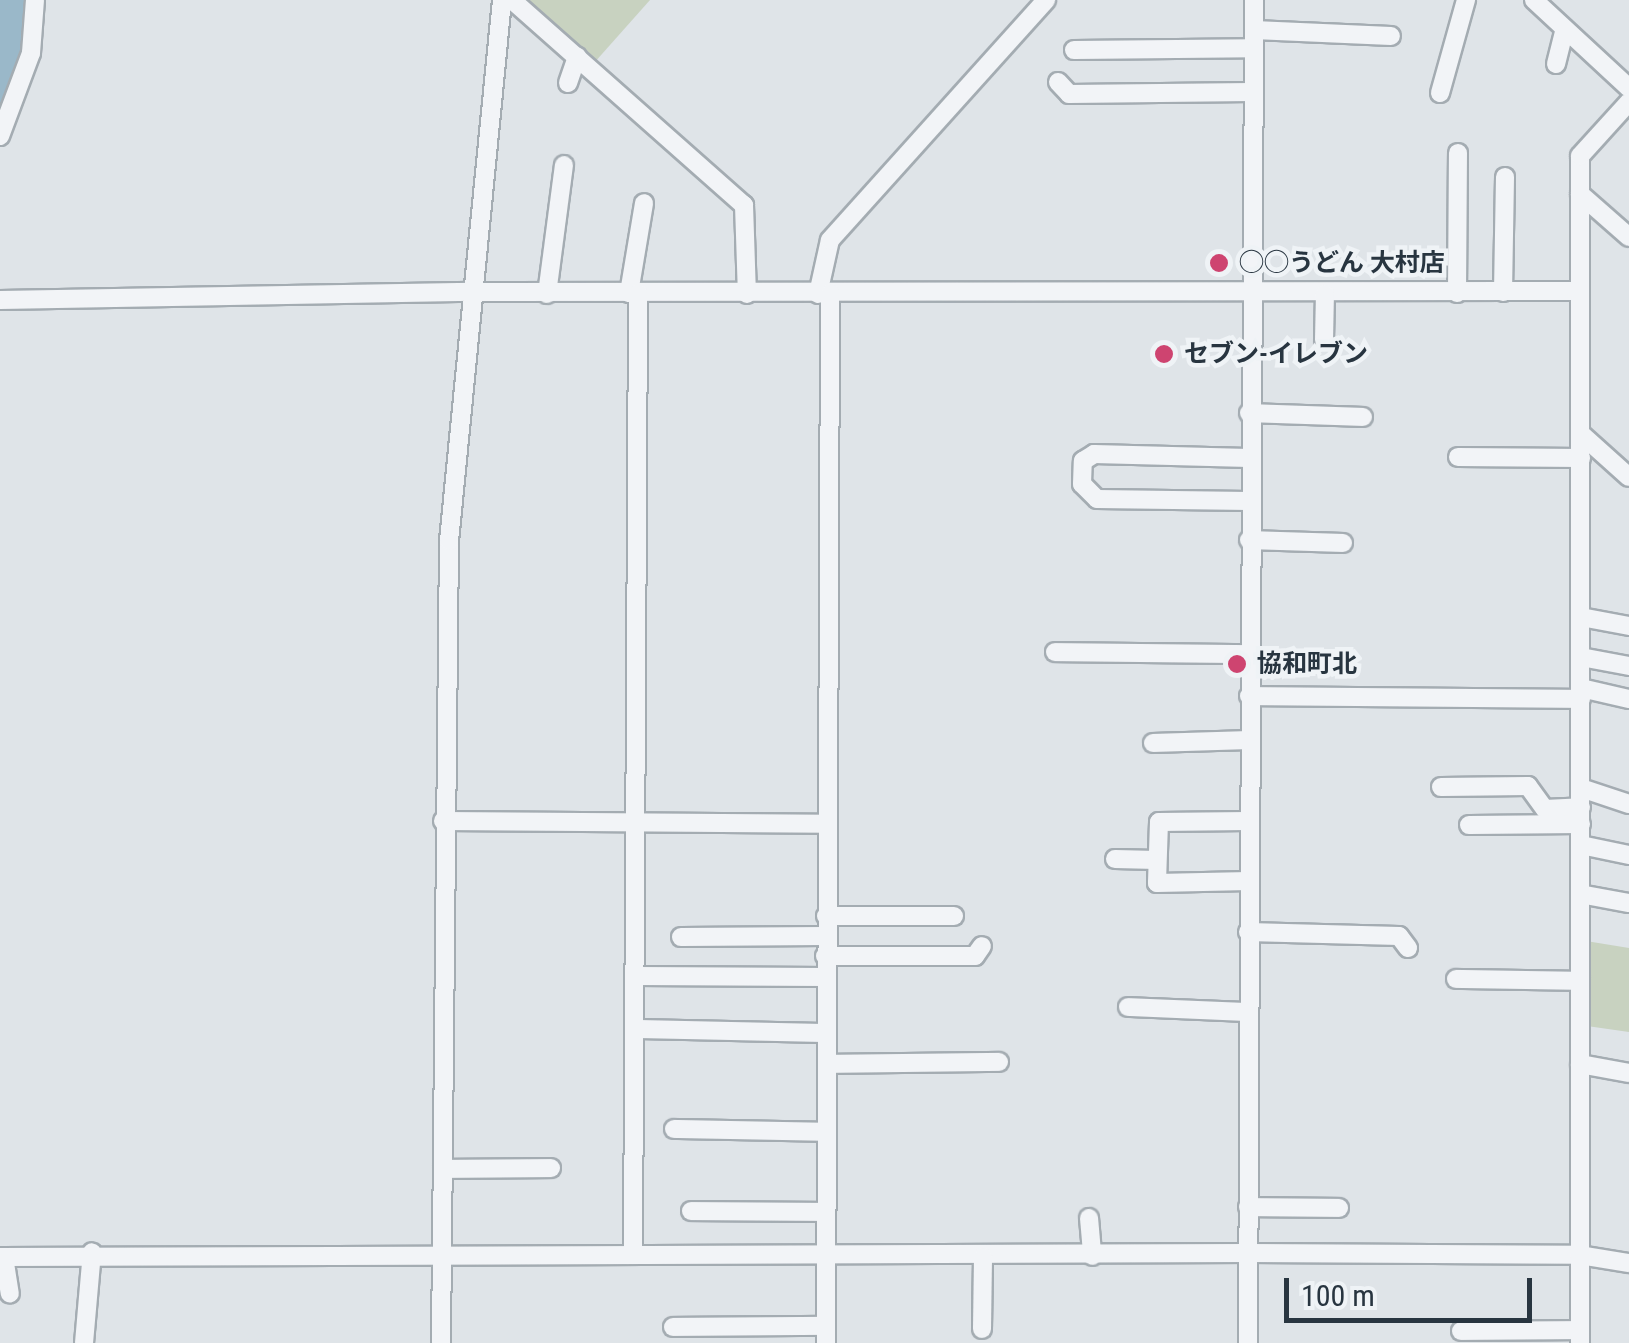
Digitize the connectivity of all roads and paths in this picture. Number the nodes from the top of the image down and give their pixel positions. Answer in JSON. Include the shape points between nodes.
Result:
{"nodes":[{"id":1,"x":35,"y":0,"type":"edge"},
{"id":2,"x":502,"y":0,"type":"edge"},
{"id":3,"x":512,"y":0,"type":"edge"},
{"id":4,"x":1046,"y":0,"type":"edge"},
{"id":5,"x":1254,"y":0,"type":"edge"},
{"id":6,"x":1466,"y":0,"type":"edge"},
{"id":7,"x":1534,"y":0,"type":"edge"},
{"id":8,"x":1565,"y":29,"type":"junction"},
{"id":9,"x":1391,"y":36,"type":"dead end"},
{"id":10,"x":1254,"y":39,"type":"junction"},
{"id":11,"x":1074,"y":50,"type":"dead end"},
{"id":12,"x":577,"y":57,"type":"junction"},
{"id":13,"x":1556,"y":64,"type":"dead end"},
{"id":14,"x":1058,"y":82,"type":"dead end"},
{"id":15,"x":568,"y":84,"type":"dead end"},
{"id":16,"x":1629,"y":88,"type":"edge"},
{"id":17,"x":1252,"y":92,"type":"junction"},
{"id":18,"x":1440,"y":93,"type":"dead end"},
{"id":19,"x":1629,"y":102,"type":"edge"},
{"id":20,"x":0,"y":136,"type":"edge"},
{"id":21,"x":1458,"y":152,"type":"dead end"},
{"id":22,"x":564,"y":165,"type":"dead end"},
{"id":23,"x":1505,"y":176,"type":"dead end"},
{"id":24,"x":1580,"y":194,"type":"junction"},
{"id":25,"x":636,"y":212,"type":"dead end"},
{"id":26,"x":1629,"y":237,"type":"edge"},
{"id":27,"x":1580,"y":291,"type":"junction"},
{"id":28,"x":473,"y":292,"type":"junction"},
{"id":29,"x":1457,"y":292,"type":"junction"},
{"id":30,"x":1503,"y":292,"type":"junction"},
{"id":31,"x":634,"y":293,"type":"junction"},
{"id":32,"x":546,"y":294,"type":"junction"},
{"id":33,"x":747,"y":294,"type":"junction"},
{"id":34,"x":824,"y":294,"type":"junction"},
{"id":35,"x":1324,"y":294,"type":"junction"},
{"id":36,"x":1249,"y":295,"type":"junction"},
{"id":37,"x":0,"y":300,"type":"edge"},
{"id":38,"x":1324,"y":340,"type":"dead end"},
{"id":39,"x":1249,"y":412,"type":"junction"},
{"id":40,"x":1363,"y":417,"type":"dead end"},
{"id":41,"x":1581,"y":434,"type":"junction"},
{"id":42,"x":1458,"y":457,"type":"dead end"},
{"id":43,"x":1249,"y":458,"type":"junction"},
{"id":44,"x":1581,"y":458,"type":"junction"},
{"id":45,"x":1629,"y":477,"type":"edge"},
{"id":46,"x":1249,"y":501,"type":"junction"},
{"id":47,"x":1249,"y":540,"type":"junction"},
{"id":48,"x":1344,"y":543,"type":"dead end"},
{"id":49,"x":1581,"y":617,"type":"junction"},
{"id":50,"x":1629,"y":626,"type":"edge"},
{"id":51,"x":1055,"y":652,"type":"dead end"},
{"id":52,"x":1249,"y":654,"type":"junction"},
{"id":53,"x":1581,"y":656,"type":"junction"},
{"id":54,"x":1629,"y":666,"type":"edge"},
{"id":55,"x":1581,"y":694,"type":"junction"},
{"id":56,"x":1249,"y":696,"type":"junction"},
{"id":57,"x":1629,"y":700,"type":"edge"},
{"id":58,"x":1248,"y":740,"type":"junction"},
{"id":59,"x":1154,"y":743,"type":"dead end"},
{"id":60,"x":1441,"y":786,"type":"dead end"},
{"id":61,"x":1629,"y":804,"type":"edge"},
{"id":62,"x":1581,"y":806,"type":"junction"},
{"id":63,"x":636,"y":819,"type":"junction"},
{"id":64,"x":443,"y":821,"type":"junction"},
{"id":65,"x":1248,"y":821,"type":"junction"},
{"id":66,"x":826,"y":824,"type":"junction"},
{"id":67,"x":1469,"y":825,"type":"dead end"},
{"id":68,"x":1580,"y":845,"type":"junction"},
{"id":69,"x":1629,"y":855,"type":"edge"},
{"id":70,"x":1115,"y":859,"type":"dead end"},
{"id":71,"x":1157,"y":860,"type":"junction"},
{"id":72,"x":1249,"y":882,"type":"junction"},
{"id":73,"x":1580,"y":894,"type":"junction"},
{"id":74,"x":1629,"y":903,"type":"edge"},
{"id":75,"x":826,"y":916,"type":"junction"},
{"id":76,"x":954,"y":916,"type":"dead end"},
{"id":77,"x":1248,"y":932,"type":"junction"},
{"id":78,"x":824,"y":936,"type":"junction"},
{"id":79,"x":681,"y":937,"type":"dead end"},
{"id":80,"x":982,"y":946,"type":"dead end"},
{"id":81,"x":1408,"y":948,"type":"dead end"},
{"id":82,"x":825,"y":956,"type":"junction"},
{"id":83,"x":636,"y":976,"type":"junction"},
{"id":84,"x":825,"y":977,"type":"junction"},
{"id":85,"x":1456,"y":978,"type":"dead end"},
{"id":86,"x":1580,"y":981,"type":"junction"},
{"id":87,"x":1128,"y":1008,"type":"dead end"},
{"id":88,"x":1248,"y":1012,"type":"junction"},
{"id":89,"x":636,"y":1029,"type":"junction"},
{"id":90,"x":826,"y":1032,"type":"junction"},
{"id":91,"x":999,"y":1062,"type":"dead end"},
{"id":92,"x":828,"y":1064,"type":"junction"},
{"id":93,"x":1580,"y":1064,"type":"junction"},
{"id":94,"x":1629,"y":1073,"type":"edge"},
{"id":95,"x":674,"y":1129,"type":"dead end"},
{"id":96,"x":826,"y":1132,"type":"junction"},
{"id":97,"x":551,"y":1168,"type":"dead end"},
{"id":98,"x":443,"y":1169,"type":"junction"},
{"id":99,"x":1248,"y":1207,"type":"junction"},
{"id":100,"x":1339,"y":1208,"type":"dead end"},
{"id":101,"x":691,"y":1211,"type":"dead end"},
{"id":102,"x":826,"y":1212,"type":"junction"},
{"id":103,"x":1089,"y":1218,"type":"dead end"},
{"id":104,"x":92,"y":1252,"type":"junction"},
{"id":105,"x":441,"y":1252,"type":"junction"},
{"id":106,"x":1248,"y":1253,"type":"junction"},
{"id":107,"x":633,"y":1255,"type":"junction"},
{"id":108,"x":1580,"y":1255,"type":"junction"},
{"id":109,"x":1092,"y":1256,"type":"junction"},
{"id":110,"x":2,"y":1257,"type":"edge"},
{"id":111,"x":983,"y":1257,"type":"junction"},
{"id":112,"x":826,"y":1259,"type":"junction"},
{"id":113,"x":1629,"y":1264,"type":"edge"},
{"id":114,"x":10,"y":1294,"type":"dead end"},
{"id":115,"x":673,"y":1327,"type":"dead end"},
{"id":116,"x":982,"y":1329,"type":"dead end"},
{"id":117,"x":1461,"y":1331,"type":"dead end"},
{"id":118,"x":826,"y":1334,"type":"edge"},
{"id":119,"x":1580,"y":1336,"type":"edge"},
{"id":120,"x":84,"y":1343,"type":"edge"},
{"id":121,"x":441,"y":1343,"type":"edge"},
{"id":122,"x":1248,"y":1343,"type":"edge"}],
"edges":[{"from":1,"to":20,"type":"street","via":[[31,52]]},
{"from":2,"to":28,"type":"street"},
{"from":3,"to":12,"type":"street"},
{"from":4,"to":34,"type":"street","via":[[830,240]]},
{"from":5,"to":10,"type":"street"},
{"from":6,"to":18,"type":"street"},
{"from":7,"to":8,"type":"street"},
{"from":8,"to":13,"type":"street"},
{"from":8,"to":16,"type":"street"},
{"from":9,"to":10,"type":"street"},
{"from":10,"to":11,"type":"street"},
{"from":10,"to":17,"type":"street"},
{"from":12,"to":15,"type":"street"},
{"from":12,"to":33,"type":"street","via":[[744,206]]},
{"from":14,"to":17,"type":"street","via":[[1069,94]]},
{"from":17,"to":36,"type":"street"},
{"from":19,"to":24,"type":"street","via":[[1580,156]]},
{"from":21,"to":29,"type":"street"},
{"from":22,"to":32,"type":"street"},
{"from":23,"to":30,"type":"street"},
{"from":24,"to":26,"type":"street"},
{"from":24,"to":27,"type":"street"},
{"from":25,"to":31,"type":"street"},
{"from":27,"to":30,"type":"street"},
{"from":27,"to":41,"type":"street"},
{"from":28,"to":32,"type":"street"},
{"from":28,"to":37,"type":"street"},
{"from":28,"to":64,"type":"street","via":[[449,542]]},
{"from":29,"to":30,"type":"street"},
{"from":29,"to":35,"type":"street"},
{"from":31,"to":32,"type":"street"},
{"from":31,"to":33,"type":"street"},
{"from":31,"to":63,"type":"street"},
{"from":33,"to":34,"type":"street"},
{"from":34,"to":36,"type":"street"},
{"from":34,"to":66,"type":"street"},
{"from":35,"to":36,"type":"street"},
{"from":35,"to":38,"type":"street"},
{"from":36,"to":39,"type":"street"},
{"from":39,"to":40,"type":"street"},
{"from":39,"to":43,"type":"street"},
{"from":41,"to":44,"type":"street"},
{"from":41,"to":45,"type":"street"},
{"from":42,"to":44,"type":"street"},
{"from":43,"to":46,"type":"street"},
{"from":43,"to":46,"type":"street","via":[[1094,454],[1084,461],[1082,484],[1097,499]]},
{"from":44,"to":49,"type":"street"},
{"from":46,"to":47,"type":"street"},
{"from":47,"to":48,"type":"street"},
{"from":47,"to":52,"type":"street"},
{"from":49,"to":50,"type":"street"},
{"from":49,"to":53,"type":"street"},
{"from":51,"to":52,"type":"street"},
{"from":52,"to":56,"type":"street"},
{"from":53,"to":54,"type":"street"},
{"from":53,"to":55,"type":"street"},
{"from":55,"to":56,"type":"street"},
{"from":55,"to":57,"type":"street"},
{"from":55,"to":62,"type":"street"},
{"from":56,"to":58,"type":"street"},
{"from":58,"to":59,"type":"street"},
{"from":58,"to":65,"type":"street"},
{"from":60,"to":62,"type":"street","via":[[1528,786],[1545,809]]},
{"from":61,"to":62,"type":"street"},
{"from":62,"to":67,"type":"street"},
{"from":62,"to":68,"type":"street"},
{"from":63,"to":64,"type":"street"},
{"from":63,"to":66,"type":"street"},
{"from":63,"to":83,"type":"street"},
{"from":64,"to":98,"type":"street"},
{"from":65,"to":71,"type":"street","via":[[1159,822]]},
{"from":65,"to":72,"type":"street"},
{"from":66,"to":75,"type":"street"},
{"from":68,"to":69,"type":"street"},
{"from":68,"to":73,"type":"street"},
{"from":70,"to":71,"type":"street"},
{"from":71,"to":72,"type":"street","via":[[1157,883]]},
{"from":72,"to":77,"type":"street"},
{"from":73,"to":74,"type":"street"},
{"from":73,"to":86,"type":"street"},
{"from":75,"to":76,"type":"street"},
{"from":75,"to":78,"type":"street"},
{"from":77,"to":81,"type":"street","via":[[1399,936]]},
{"from":77,"to":88,"type":"street"},
{"from":78,"to":79,"type":"street"},
{"from":78,"to":82,"type":"street"},
{"from":80,"to":82,"type":"street","via":[[975,956]]},
{"from":82,"to":84,"type":"street"},
{"from":83,"to":84,"type":"street"},
{"from":83,"to":89,"type":"street"},
{"from":84,"to":90,"type":"street"},
{"from":85,"to":86,"type":"street"},
{"from":86,"to":93,"type":"street"},
{"from":87,"to":88,"type":"street"},
{"from":88,"to":99,"type":"street"},
{"from":89,"to":90,"type":"street"},
{"from":89,"to":107,"type":"street"},
{"from":90,"to":92,"type":"street"},
{"from":91,"to":92,"type":"street"},
{"from":92,"to":96,"type":"street"},
{"from":93,"to":94,"type":"street"},
{"from":93,"to":108,"type":"street"},
{"from":95,"to":96,"type":"street"},
{"from":96,"to":102,"type":"street"},
{"from":97,"to":98,"type":"street"},
{"from":98,"to":105,"type":"street"},
{"from":99,"to":100,"type":"street"},
{"from":99,"to":106,"type":"street"},
{"from":101,"to":102,"type":"street"},
{"from":102,"to":112,"type":"street"},
{"from":103,"to":109,"type":"street"},
{"from":104,"to":105,"type":"street"},
{"from":104,"to":110,"type":"street"},
{"from":104,"to":120,"type":"street"},
{"from":105,"to":107,"type":"street"},
{"from":105,"to":121,"type":"street"},
{"from":106,"to":108,"type":"street"},
{"from":106,"to":109,"type":"street"},
{"from":106,"to":122,"type":"street"},
{"from":107,"to":112,"type":"street"},
{"from":108,"to":113,"type":"street"},
{"from":108,"to":119,"type":"street"},
{"from":109,"to":111,"type":"street"},
{"from":110,"to":114,"type":"street"},
{"from":111,"to":112,"type":"street"},
{"from":111,"to":116,"type":"street"},
{"from":112,"to":118,"type":"street"},
{"from":115,"to":118,"type":"street"},
{"from":117,"to":119,"type":"street"}]}
